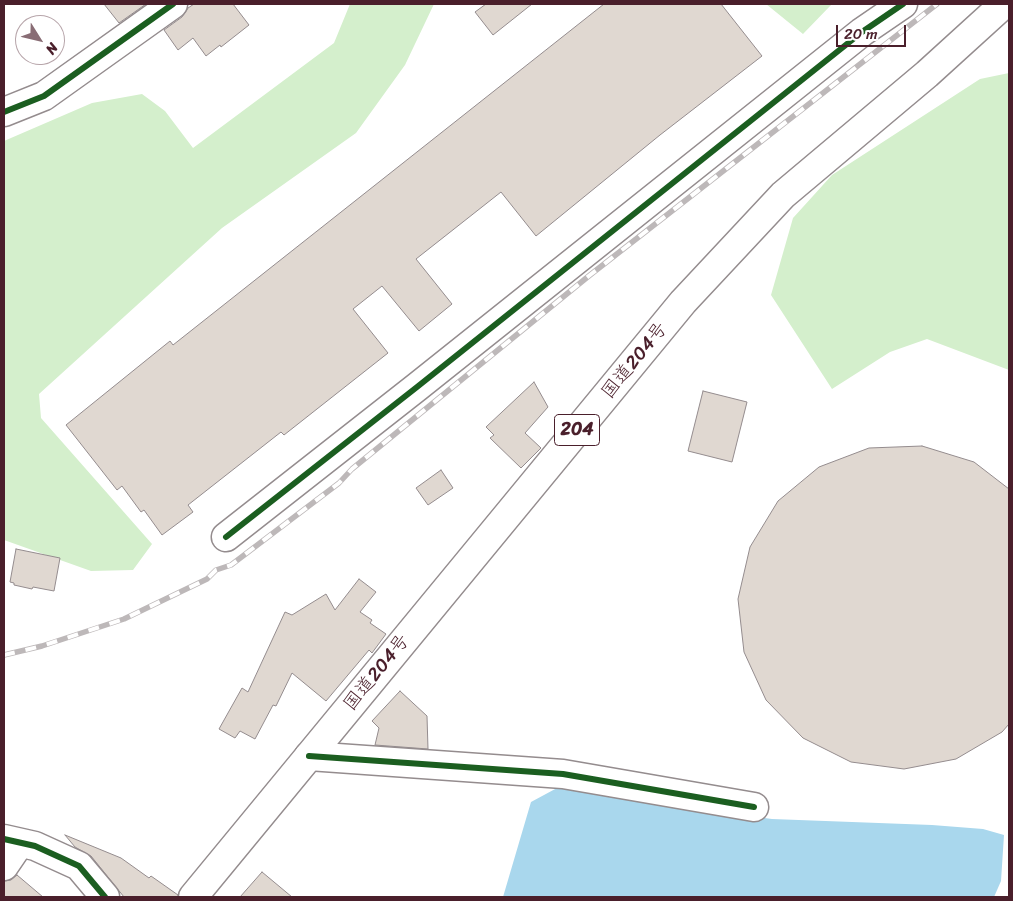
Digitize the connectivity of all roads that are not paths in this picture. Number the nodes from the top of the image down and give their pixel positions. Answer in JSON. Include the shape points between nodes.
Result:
{"nodes":[{"id":1,"x":173,"y":4,"type":"edge"},
{"id":2,"x":903,"y":4,"type":"edge"},
{"id":3,"x":1004,"y":4,"type":"edge"},
{"id":4,"x":4,"y":112,"type":"edge"},
{"id":5,"x":226,"y":537,"type":"dead end"},
{"id":6,"x":310,"y":756,"type":"junction"},
{"id":7,"x":754,"y":807,"type":"dead end"},
{"id":8,"x":12,"y":841,"type":"edge"},
{"id":9,"x":4,"y":866,"type":"edge"},
{"id":10,"x":105,"y":897,"type":"edge"},
{"id":11,"x":193,"y":897,"type":"edge"}],
"edges":[{"from":1,"to":4,"type":"main road","via":[[44,96]]},
{"from":2,"to":5,"type":"main road","via":[[862,32]]},
{"from":3,"to":6,"type":"main road","name":"国道204号","number":"204","via":[[927,74],[783,195],[682,302]]},
{"from":6,"to":7,"type":"main road","via":[[563,774]]},
{"from":6,"to":11,"type":"main road","name":"国道204号","number":"204"},
{"from":8,"to":9,"type":"main road"},
{"from":8,"to":10,"type":"main road","via":[[35,846],[79,866]]}]}
